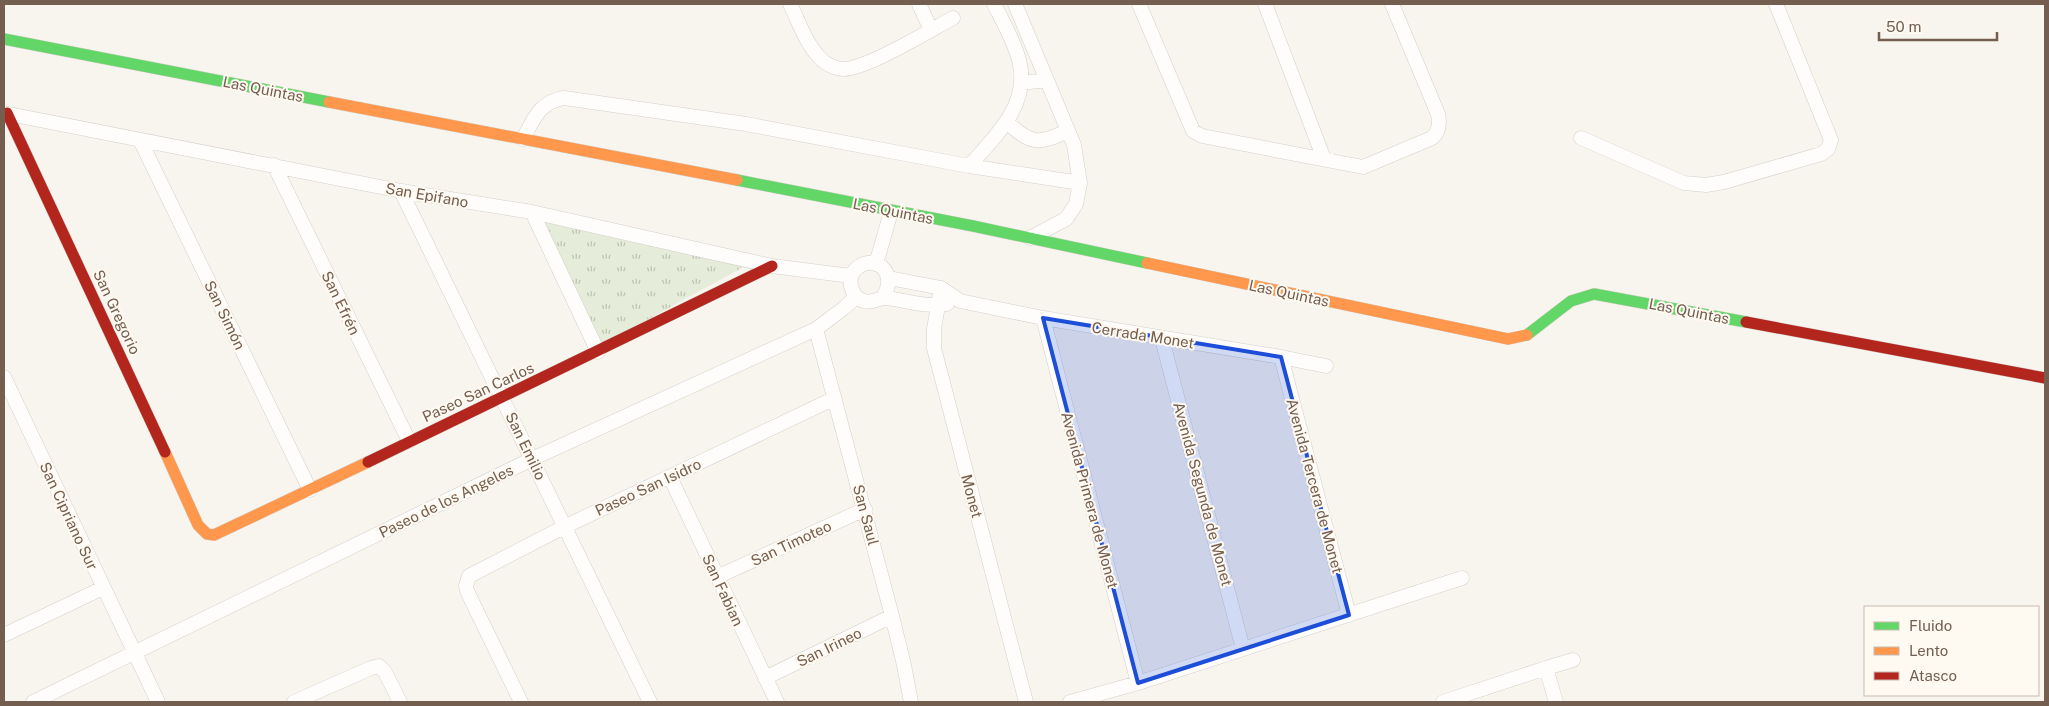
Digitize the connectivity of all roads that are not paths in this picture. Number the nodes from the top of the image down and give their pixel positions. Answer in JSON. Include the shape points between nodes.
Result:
{"nodes":[{"id":1,"x":790,"y":4,"type":"edge"},
{"id":2,"x":919,"y":4,"type":"edge"},
{"id":3,"x":994,"y":4,"type":"edge"},
{"id":4,"x":1015,"y":4,"type":"edge"},
{"id":5,"x":1139,"y":4,"type":"edge"},
{"id":6,"x":1265,"y":4,"type":"edge"},
{"id":7,"x":1392,"y":4,"type":"edge"},
{"id":8,"x":1776,"y":4,"type":"edge"},
{"id":9,"x":952,"y":18,"type":"dead end"},
{"id":10,"x":931,"y":30,"type":"junction"},
{"id":11,"x":4,"y":39,"type":"edge"},
{"id":12,"x":1046,"y":80,"type":"junction"},
{"id":13,"x":1021,"y":83,"type":"junction"},
{"id":14,"x":5,"y":113,"type":"edge"},
{"id":15,"x":1007,"y":122,"type":"junction"},
{"id":16,"x":1067,"y":131,"type":"junction"},
{"id":17,"x":1581,"y":138,"type":"dead end"},
{"id":18,"x":523,"y":139,"type":"junction"},
{"id":19,"x":140,"y":140,"type":"junction"},
{"id":20,"x":1324,"y":159,"type":"junction"},
{"id":21,"x":274,"y":165,"type":"junction"},
{"id":22,"x":969,"y":166,"type":"junction"},
{"id":23,"x":1079,"y":189,"type":"junction"},
{"id":24,"x":401,"y":191,"type":"junction"},
{"id":25,"x":532,"y":212,"type":"junction"},
{"id":26,"x":891,"y":212,"type":"junction"},
{"id":27,"x":1030,"y":238,"type":"junction"},
{"id":28,"x":876,"y":264,"type":"junction"},
{"id":29,"x":772,"y":266,"type":"junction"},
{"id":30,"x":851,"y":276,"type":"junction"},
{"id":31,"x":889,"y":278,"type":"junction"},
{"id":32,"x":941,"y":288,"type":"junction"},
{"id":33,"x":856,"y":297,"type":"junction"},
{"id":34,"x":883,"y":297,"type":"junction"},
{"id":35,"x":960,"y":301,"type":"junction"},
{"id":36,"x":938,"y":306,"type":"junction"},
{"id":37,"x":1043,"y":318,"type":"junction"},
{"id":38,"x":816,"y":329,"type":"junction"},
{"id":39,"x":1162,"y":338,"type":"junction"},
{"id":40,"x":598,"y":352,"type":"junction"},
{"id":41,"x":1281,"y":357,"type":"junction"},
{"id":42,"x":1326,"y":366,"type":"dead end"},
{"id":43,"x":4,"y":377,"type":"edge"},
{"id":44,"x":2045,"y":378,"type":"edge"},
{"id":45,"x":502,"y":397,"type":"junction"},
{"id":46,"x":834,"y":399,"type":"junction"},
{"id":47,"x":409,"y":442,"type":"junction"},
{"id":48,"x":532,"y":459,"type":"junction"},
{"id":49,"x":670,"y":477,"type":"junction"},
{"id":50,"x":310,"y":490,"type":"junction"},
{"id":51,"x":865,"y":509,"type":"junction"},
{"id":52,"x":198,"y":525,"type":"joint"},
{"id":53,"x":564,"y":527,"type":"junction"},
{"id":54,"x":717,"y":577,"type":"junction"},
{"id":55,"x":1462,"y":578,"type":"dead end"},
{"id":56,"x":103,"y":588,"type":"junction"},
{"id":57,"x":1349,"y":615,"type":"junction"},
{"id":58,"x":892,"y":616,"type":"junction"},
{"id":59,"x":4,"y":635,"type":"edge"},
{"id":60,"x":1243,"y":649,"type":"junction"},
{"id":61,"x":134,"y":654,"type":"junction"},
{"id":62,"x":1573,"y":660,"type":"dead end"},
{"id":63,"x":1546,"y":668,"type":"junction"},
{"id":64,"x":765,"y":678,"type":"junction"},
{"id":65,"x":1138,"y":682,"type":"junction"},
{"id":66,"x":1452,"y":701,"type":"edge"},
{"id":67,"x":33,"y":702,"type":"edge"},
{"id":68,"x":158,"y":702,"type":"edge"},
{"id":69,"x":294,"y":702,"type":"edge"},
{"id":70,"x":400,"y":702,"type":"edge"},
{"id":71,"x":521,"y":702,"type":"edge"},
{"id":72,"x":650,"y":702,"type":"edge"},
{"id":73,"x":777,"y":702,"type":"edge"},
{"id":74,"x":911,"y":702,"type":"edge"},
{"id":75,"x":1026,"y":702,"type":"edge"},
{"id":76,"x":1070,"y":702,"type":"edge"},
{"id":77,"x":1556,"y":702,"type":"edge"}],
"edges":[{"from":1,"to":10,"type":"street","via":[[812,50],[821,60],[842,69],[873,60]]},
{"from":2,"to":10,"type":"street"},
{"from":3,"to":13,"type":"street","via":[[1016,52]]},
{"from":4,"to":12,"type":"street"},
{"from":5,"to":20,"type":"street","via":[[1193,131],[1202,136]]},
{"from":6,"to":20,"type":"street"},
{"from":7,"to":20,"type":"street","via":[[1438,114],[1437,130],[1432,138],[1368,166]]},
{"from":8,"to":17,"type":"street","via":[[1830,140],[1828,149],[1821,154],[1706,185],[1684,183]]},
{"from":9,"to":10,"type":"street"},
{"from":11,"to":18,"type":"street","name":"Las Quintas"},
{"from":12,"to":13,"type":"street"},
{"from":12,"to":16,"type":"street"},
{"from":13,"to":15,"type":"street","via":[[1016,105]]},
{"from":14,"to":19,"type":"street","name":"San Epifano"},
{"from":14,"to":52,"type":"street","name":"San Gregorio"},
{"from":15,"to":16,"type":"street","via":[[1023,136],[1037,141],[1048,140]]},
{"from":15,"to":22,"type":"street"},
{"from":16,"to":23,"type":"street","via":[[1074,145]]},
{"from":18,"to":22,"type":"street","via":[[543,106],[564,98],[746,124]]},
{"from":18,"to":26,"type":"street","name":"Las Quintas"},
{"from":19,"to":21,"type":"street","name":"San Epifano"},
{"from":19,"to":50,"type":"street","name":"San Simón"},
{"from":21,"to":24,"type":"street","name":"San Epifano"},
{"from":21,"to":47,"type":"street","name":"San Efrén"},
{"from":22,"to":23,"type":"street"},
{"from":23,"to":27,"type":"street","via":[[1072,212],[1066,219]]},
{"from":24,"to":25,"type":"street","name":"San Epifano"},
{"from":24,"to":45,"type":"street","name":"San Emilio"},
{"from":25,"to":29,"type":"street","name":"San Epifano"},
{"from":25,"to":40,"type":"street"},
{"from":26,"to":27,"type":"street","name":"Las Quintas"},
{"from":26,"to":28,"type":"street"},
{"from":27,"to":44,"type":"street","name":"Las Quintas","via":[[1508,339],[1524,337],[1546,324],[1569,302],[1594,294]]},
{"from":28,"to":30,"type":"street","via":[[866,263],[856,268]]},
{"from":28,"to":31,"type":"street","via":[[885,269]]},
{"from":29,"to":30,"type":"street","name":"San Epifano"},
{"from":29,"to":40,"type":"street","name":"Paseo San Carlos"},
{"from":30,"to":33,"type":"street","via":[[851,287]]},
{"from":31,"to":32,"type":"street"},
{"from":31,"to":34,"type":"street","via":[[889,288]]},
{"from":32,"to":35,"type":"street"},
{"from":32,"to":36,"type":"street","name":"Monet"},
{"from":33,"to":34,"type":"street","via":[[865,302]]},
{"from":33,"to":38,"type":"street","name":"Paseo de los Angeles"},
{"from":34,"to":36,"type":"street"},
{"from":35,"to":36,"type":"street"},
{"from":35,"to":37,"type":"street","name":"Cerrada Monet"},
{"from":36,"to":75,"type":"street","name":"Monet","via":[[934,348]]},
{"from":37,"to":39,"type":"street","name":"Cerrada Monet"},
{"from":37,"to":65,"type":"street","name":"Avenida Primera de Monet"},
{"from":38,"to":46,"type":"street","name":"San Saul"},
{"from":38,"to":48,"type":"street","name":"Paseo de los Angeles"},
{"from":39,"to":41,"type":"street","name":"Cerrada Monet"},
{"from":39,"to":60,"type":"street","name":"Avenida Segunda de Monet"},
{"from":40,"to":45,"type":"street","name":"Paseo San Carlos"},
{"from":41,"to":42,"type":"street","name":"Cerrada Monet"},
{"from":41,"to":57,"type":"street","name":"Avenida Tercera de Monet"},
{"from":43,"to":56,"type":"street","name":"San Cipriano Sur"},
{"from":45,"to":47,"type":"street","name":"Paseo San Carlos"},
{"from":45,"to":48,"type":"street","name":"San Emilio"},
{"from":46,"to":49,"type":"street","name":"Paseo San Isidro"},
{"from":46,"to":51,"type":"street","name":"San Saul"},
{"from":47,"to":50,"type":"street","name":"Paseo San Carlos"},
{"from":48,"to":53,"type":"street","name":"San Emilio"},
{"from":48,"to":61,"type":"street","name":"Paseo de los Angeles"},
{"from":49,"to":53,"type":"street","name":"Paseo San Isidro"},
{"from":49,"to":54,"type":"street","name":"San Fabian"},
{"from":50,"to":52,"type":"street","name":"Paseo San Carlos","via":[[214,535],[207,534]]},
{"from":51,"to":54,"type":"street","name":"San Timoteo"},
{"from":51,"to":58,"type":"street","name":"San Saul"},
{"from":53,"to":71,"type":"street","name":"Paseo San Isidro","via":[[466,580],[467,591]]},
{"from":53,"to":72,"type":"street","name":"San Emilio"},
{"from":54,"to":64,"type":"street","name":"San Fabian"},
{"from":55,"to":57,"type":"street"},
{"from":56,"to":59,"type":"street"},
{"from":56,"to":61,"type":"street","name":"San Cipriano Sur"},
{"from":57,"to":60,"type":"street"},
{"from":58,"to":64,"type":"street","name":"San Irineo"},
{"from":58,"to":74,"type":"street","name":"San Saul"},
{"from":60,"to":65,"type":"street"},
{"from":61,"to":67,"type":"street","name":"Paseo de los Angeles"},
{"from":61,"to":68,"type":"street","name":"San Cipriano Sur"},
{"from":62,"to":63,"type":"street"},
{"from":63,"to":66,"type":"street"},
{"from":63,"to":77,"type":"street"},
{"from":64,"to":73,"type":"street","name":"San Fabian"},
{"from":65,"to":76,"type":"street"},
{"from":69,"to":70,"type":"street","via":[[379,666]]}]}
